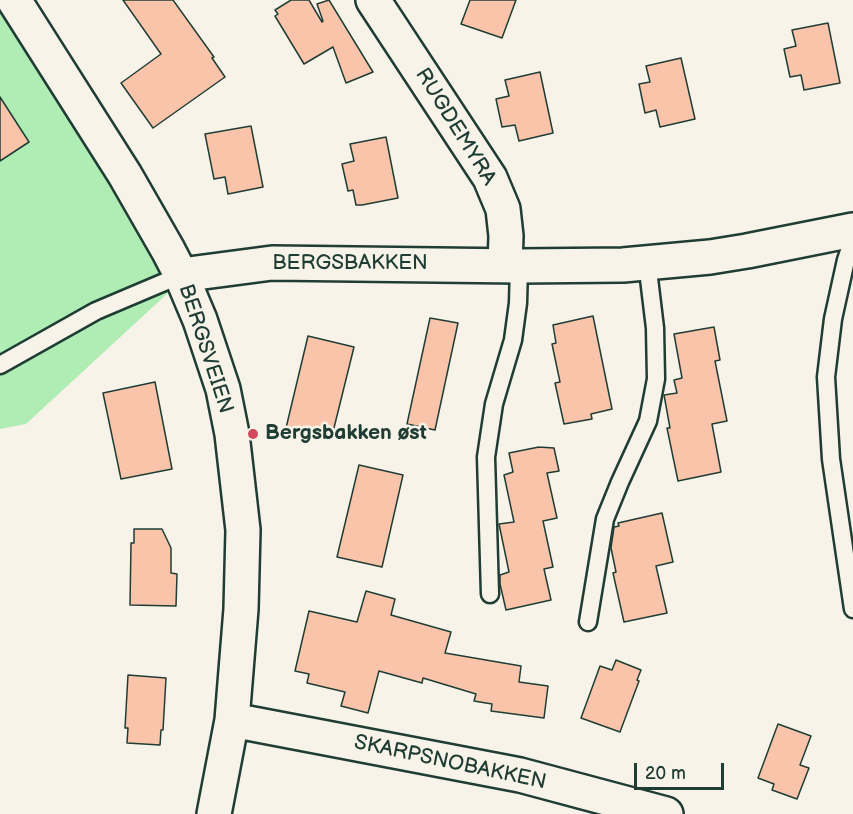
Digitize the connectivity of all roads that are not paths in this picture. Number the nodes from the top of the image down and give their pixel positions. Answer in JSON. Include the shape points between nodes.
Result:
{"nodes":[{"id":1,"x":14,"y":0,"type":"edge"},
{"id":2,"x":373,"y":0,"type":"edge"},
{"id":3,"x":853,"y":230,"type":"edge"},
{"id":4,"x":853,"y":239,"type":"edge"},
{"id":5,"x":647,"y":262,"type":"junction"},
{"id":6,"x":512,"y":266,"type":"junction"},
{"id":7,"x":181,"y":275,"type":"junction"},
{"id":8,"x":0,"y":365,"type":"edge"},
{"id":9,"x":490,"y":594,"type":"dead end"},
{"id":10,"x":853,"y":609,"type":"edge"},
{"id":11,"x":588,"y":622,"type":"dead end"},
{"id":12,"x":232,"y":720,"type":"junction"},
{"id":13,"x":214,"y":814,"type":"edge"},
{"id":14,"x":666,"y":814,"type":"edge"}],
"edges":[{"from":1,"to":7,"type":"street","name":"BERGSVEIEN","via":[[125,175]]},
{"from":2,"to":6,"type":"street","name":"RUGDEMYRA","via":[[490,177],[502,209]]},
{"from":3,"to":5,"type":"street","name":"BERGSBAKKEN","via":[[710,257]]},
{"from":4,"to":10,"type":"lane","via":[[833,318],[826,377],[831,459]]},
{"from":5,"to":6,"type":"street","name":"BERGSBAKKEN"},
{"from":5,"to":11,"type":"lane","via":[[656,379],[648,421],[605,519]]},
{"from":6,"to":7,"type":"street","name":"BERGSBAKKEN","via":[[272,263]]},
{"from":6,"to":9,"type":"lane","via":[[518,303],[513,340],[494,404],[486,457]]},
{"from":7,"to":8,"type":"lane","via":[[96,311]]},
{"from":7,"to":12,"type":"street","name":"BERGSVEIEN","via":[[223,390],[232,434],[243,530]]},
{"from":12,"to":13,"type":"street","name":"BERGSVEIEN"},
{"from":12,"to":14,"type":"street","name":"SKARPSNOBAKKEN","via":[[520,775]]}]}
